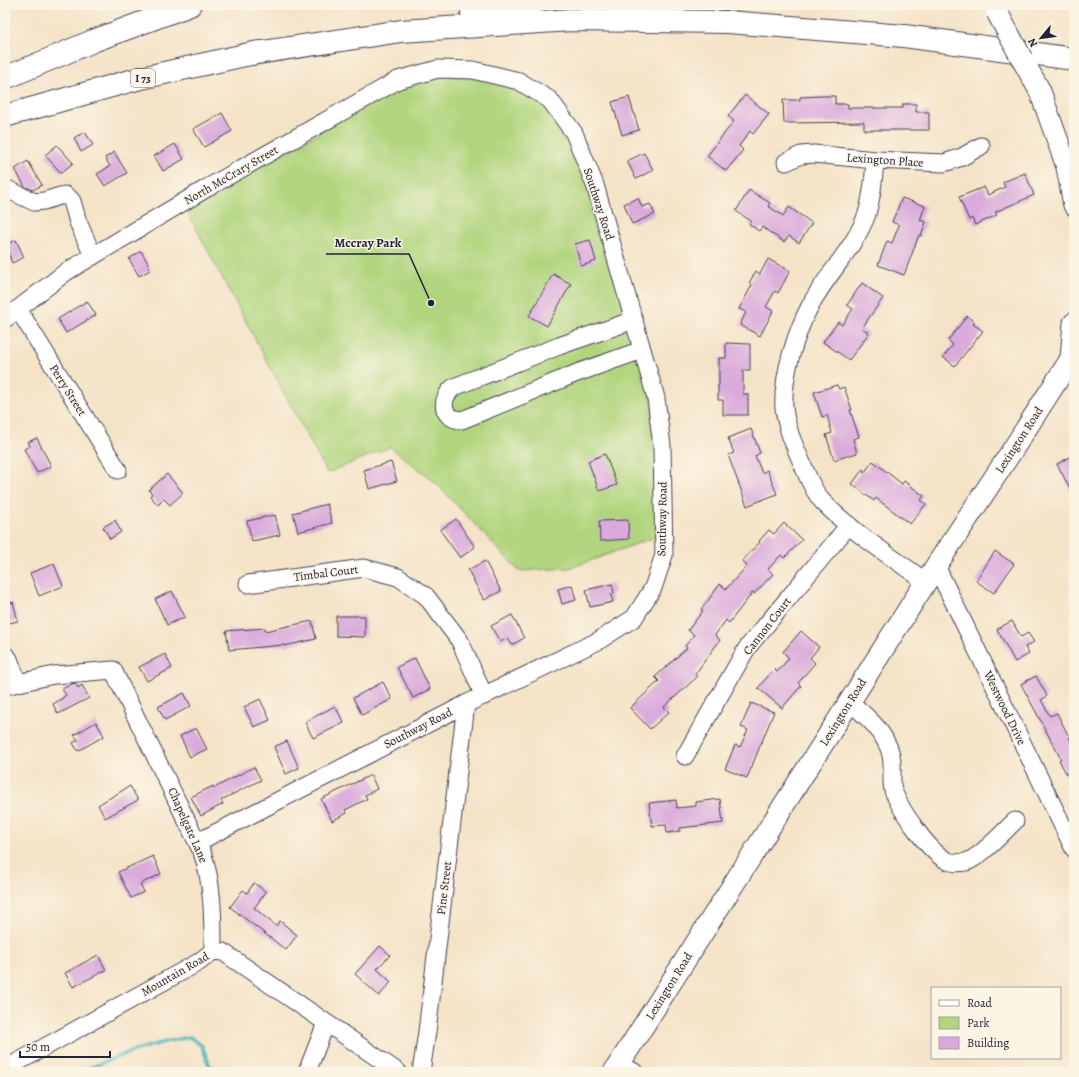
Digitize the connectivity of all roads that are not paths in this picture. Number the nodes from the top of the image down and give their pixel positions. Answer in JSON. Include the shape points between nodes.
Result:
{"nodes":[{"id":1,"x":190,"y":5,"type":"edge"},
{"id":2,"x":530,"y":5,"type":"edge"},
{"id":3,"x":995,"y":8,"type":"edge"},
{"id":4,"x":244,"y":55,"type":"junction"},
{"id":5,"x":1074,"y":59,"type":"edge"},
{"id":6,"x":473,"y":70,"type":"joint"},
{"id":7,"x":5,"y":78,"type":"edge"},
{"id":8,"x":5,"y":116,"type":"edge"},
{"id":9,"x":981,"y":146,"type":"dead end"},
{"id":10,"x":875,"y":160,"type":"junction"},
{"id":11,"x":786,"y":162,"type":"dead end"},
{"id":12,"x":5,"y":188,"type":"edge"},
{"id":13,"x":1074,"y":205,"type":"edge"},
{"id":14,"x":93,"y":256,"type":"junction"},
{"id":15,"x":12,"y":314,"type":"edge"},
{"id":16,"x":634,"y":320,"type":"junction"},
{"id":17,"x":1074,"y":323,"type":"edge"},
{"id":18,"x":642,"y":350,"type":"junction"},
{"id":19,"x":1073,"y":359,"type":"edge"},
{"id":20,"x":118,"y":470,"type":"dead end"},
{"id":21,"x":848,"y":525,"type":"junction"},
{"id":22,"x":931,"y":574,"type":"junction"},
{"id":23,"x":248,"y":584,"type":"dead end"},
{"id":24,"x":5,"y":655,"type":"edge"},
{"id":25,"x":12,"y":685,"type":"edge"},
{"id":26,"x":484,"y":696,"type":"junction"},
{"id":27,"x":850,"y":702,"type":"junction"},
{"id":28,"x":466,"y":704,"type":"junction"},
{"id":29,"x":685,"y":756,"type":"dead end"},
{"id":30,"x":1015,"y":821,"type":"dead end"},
{"id":31,"x":198,"y":842,"type":"junction"},
{"id":32,"x":1074,"y":849,"type":"edge"},
{"id":33,"x":214,"y":951,"type":"junction"},
{"id":34,"x":326,"y":1023,"type":"junction"},
{"id":35,"x":5,"y":1069,"type":"edge"},
{"id":36,"x":622,"y":1069,"type":"edge"},
{"id":37,"x":306,"y":1072,"type":"edge"},
{"id":38,"x":398,"y":1072,"type":"edge"},
{"id":39,"x":421,"y":1072,"type":"edge"}],
"edges":[{"from":1,"to":7,"type":"highway","via":[[92,41]]},
{"from":2,"to":4,"type":"highway","via":[[408,22]]},
{"from":3,"to":13,"type":"main road","bridge":true,"via":[[1040,91],[1067,167]]},
{"from":4,"to":5,"type":"highway","number":"I 73","via":[[401,31],[579,20],[728,22],[904,36]]},
{"from":4,"to":8,"type":"highway","number":"I 73","via":[[138,79]]},
{"from":6,"to":14,"type":"street","name":"North McCrary Street","via":[[438,69],[398,80]]},
{"from":6,"to":16,"type":"street","name":"Southway Road","via":[[519,81],[550,100],[574,133],[596,185]]},
{"from":9,"to":10,"type":"street","name":"Lexington Place","via":[[962,157],[944,163]]},
{"from":10,"to":11,"type":"street","name":"Lexington Place","via":[[814,154],[801,155]]},
{"from":10,"to":21,"type":"street","via":[[873,192],[866,215],[853,241],[811,304],[796,340],[784,381],[784,409],[790,435],[806,474],[822,501]]},
{"from":12,"to":14,"type":"street","via":[[34,202],[65,195],[69,198]]},
{"from":14,"to":15,"type":"street","name":"North McCrary Street","via":[[66,272]]},
{"from":15,"to":20,"type":"street","name":"Perry Street"},
{"from":16,"to":18,"type":"street","name":"Southway Road"},
{"from":16,"to":18,"type":"street","via":[[454,387],[445,397],[446,411],[455,420],[462,420],[577,373]]},
{"from":17,"to":19,"type":"main road"},
{"from":18,"to":26,"type":"street","name":"Southway Road","via":[[656,398],[662,446],[664,555],[653,588],[634,618],[598,641]]},
{"from":19,"to":22,"type":"main road","name":"Lexington Road"},
{"from":21,"to":22,"type":"street"},
{"from":21,"to":29,"type":"street","name":"Cannon Court","via":[[747,648]]},
{"from":22,"to":27,"type":"main road","name":"Lexington Road"},
{"from":22,"to":32,"type":"street","name":"Westwood Drive"},
{"from":23,"to":26,"type":"street","name":"Timbal Court","via":[[364,568],[398,576],[426,596],[460,641]]},
{"from":24,"to":25,"type":"street","via":[[9,659]]},
{"from":25,"to":31,"type":"street","name":"Chapelgate Lane","via":[[54,675],[113,670]]},
{"from":26,"to":28,"type":"street","name":"Southway Road"},
{"from":27,"to":30,"type":"street","via":[[876,726],[886,741],[891,752],[893,792],[928,845],[939,856],[956,863],[966,862],[990,845]]},
{"from":27,"to":36,"type":"main road","name":"Lexington Road"},
{"from":28,"to":31,"type":"street","name":"Southway Road"},
{"from":28,"to":39,"type":"street","name":"Pine Street"},
{"from":31,"to":33,"type":"street","name":"Chapelgate Lane","via":[[206,862],[212,895]]},
{"from":33,"to":34,"type":"street","name":"Mountain Road","via":[[223,952]]},
{"from":33,"to":35,"type":"street","name":"Mountain Road"},
{"from":34,"to":37,"type":"street"},
{"from":34,"to":38,"type":"street","name":"Mountain Road"}]}
